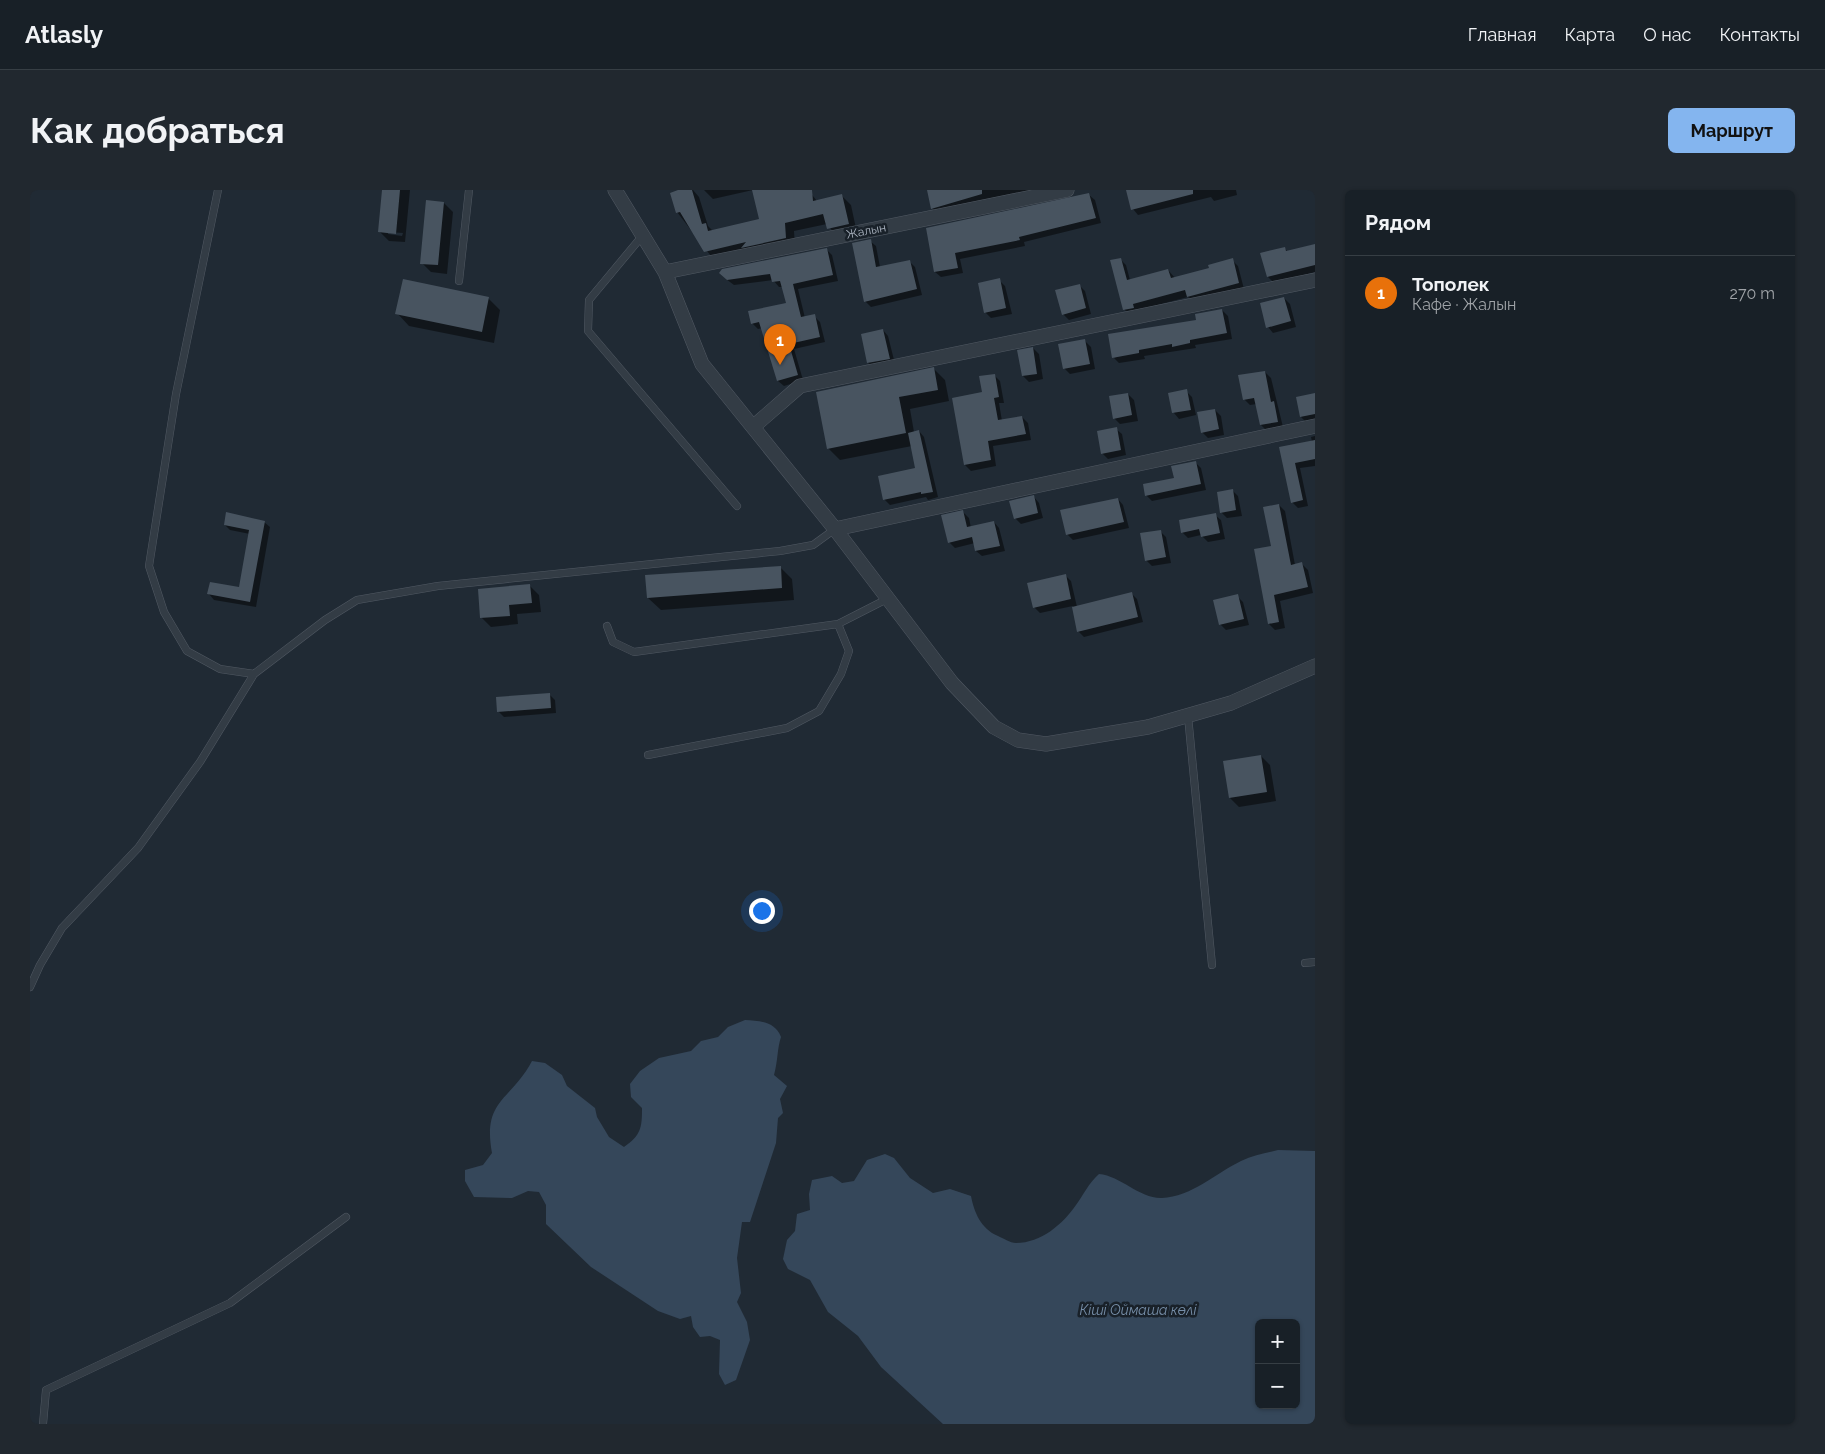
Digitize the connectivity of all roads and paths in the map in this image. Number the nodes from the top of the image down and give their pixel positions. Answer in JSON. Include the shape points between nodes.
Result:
{"nodes":[{"id":1,"x":218,"y":190,"type":"edge"},
{"id":2,"x":469,"y":190,"type":"edge"},
{"id":3,"x":615,"y":190,"type":"edge"},
{"id":4,"x":1067,"y":190,"type":"edge"},
{"id":5,"x":643,"y":235,"type":"junction"},
{"id":6,"x":665,"y":272,"type":"junction"},
{"id":7,"x":1315,"y":280,"type":"edge"},
{"id":8,"x":459,"y":281,"type":"dead end"},
{"id":9,"x":1315,"y":426,"type":"edge"},
{"id":10,"x":753,"y":427,"type":"junction"},
{"id":11,"x":737,"y":506,"type":"dead end"},
{"id":12,"x":835,"y":529,"type":"junction"},
{"id":13,"x":887,"y":599,"type":"junction"},
{"id":14,"x":838,"y":624,"type":"junction"},
{"id":15,"x":607,"y":626,"type":"dead end"},
{"id":16,"x":1315,"y":666,"type":"edge"},
{"id":17,"x":254,"y":674,"type":"junction"},
{"id":18,"x":1188,"y":716,"type":"junction"},
{"id":19,"x":648,"y":755,"type":"dead end"},
{"id":20,"x":1315,"y":962,"type":"edge"},
{"id":21,"x":1305,"y":963,"type":"dead end"},
{"id":22,"x":1212,"y":966,"type":"dead end"},
{"id":23,"x":30,"y":987,"type":"edge"},
{"id":24,"x":346,"y":1217,"type":"dead end"},
{"id":25,"x":43,"y":1424,"type":"edge"}],
"edges":[{"from":1,"to":17,"type":"lane","via":[[176,394],[149,566],[164,612],[187,651],[220,669]]},
{"from":2,"to":8,"type":"lane"},
{"from":3,"to":5,"type":"street"},
{"from":4,"to":6,"type":"street","name":"Жалын"},
{"from":5,"to":6,"type":"street"},
{"from":5,"to":11,"type":"lane","via":[[589,300],[588,331]]},
{"from":6,"to":10,"type":"street","via":[[702,364]]},
{"from":7,"to":10,"type":"street","via":[[800,386]]},
{"from":9,"to":12,"type":"street"},
{"from":10,"to":12,"type":"street"},
{"from":12,"to":13,"type":"street"},
{"from":12,"to":17,"type":"lane","via":[[813,544],[780,551],[438,586],[357,600]]},
{"from":13,"to":14,"type":"lane"},
{"from":13,"to":18,"type":"street","via":[[958,689],[994,727],[1018,740],[1046,744],[1148,727]]},
{"from":14,"to":15,"type":"lane","via":[[634,652],[613,642]]},
{"from":14,"to":19,"type":"lane","via":[[849,651],[841,674],[819,711],[787,728]]},
{"from":16,"to":18,"type":"street","via":[[1231,703]]},
{"from":17,"to":23,"type":"lane","via":[[200,762],[138,848],[62,928]]},
{"from":18,"to":22,"type":"lane"},
{"from":20,"to":21,"type":"lane"},
{"from":24,"to":25,"type":"lane","via":[[230,1303],[46,1390]]}]}
